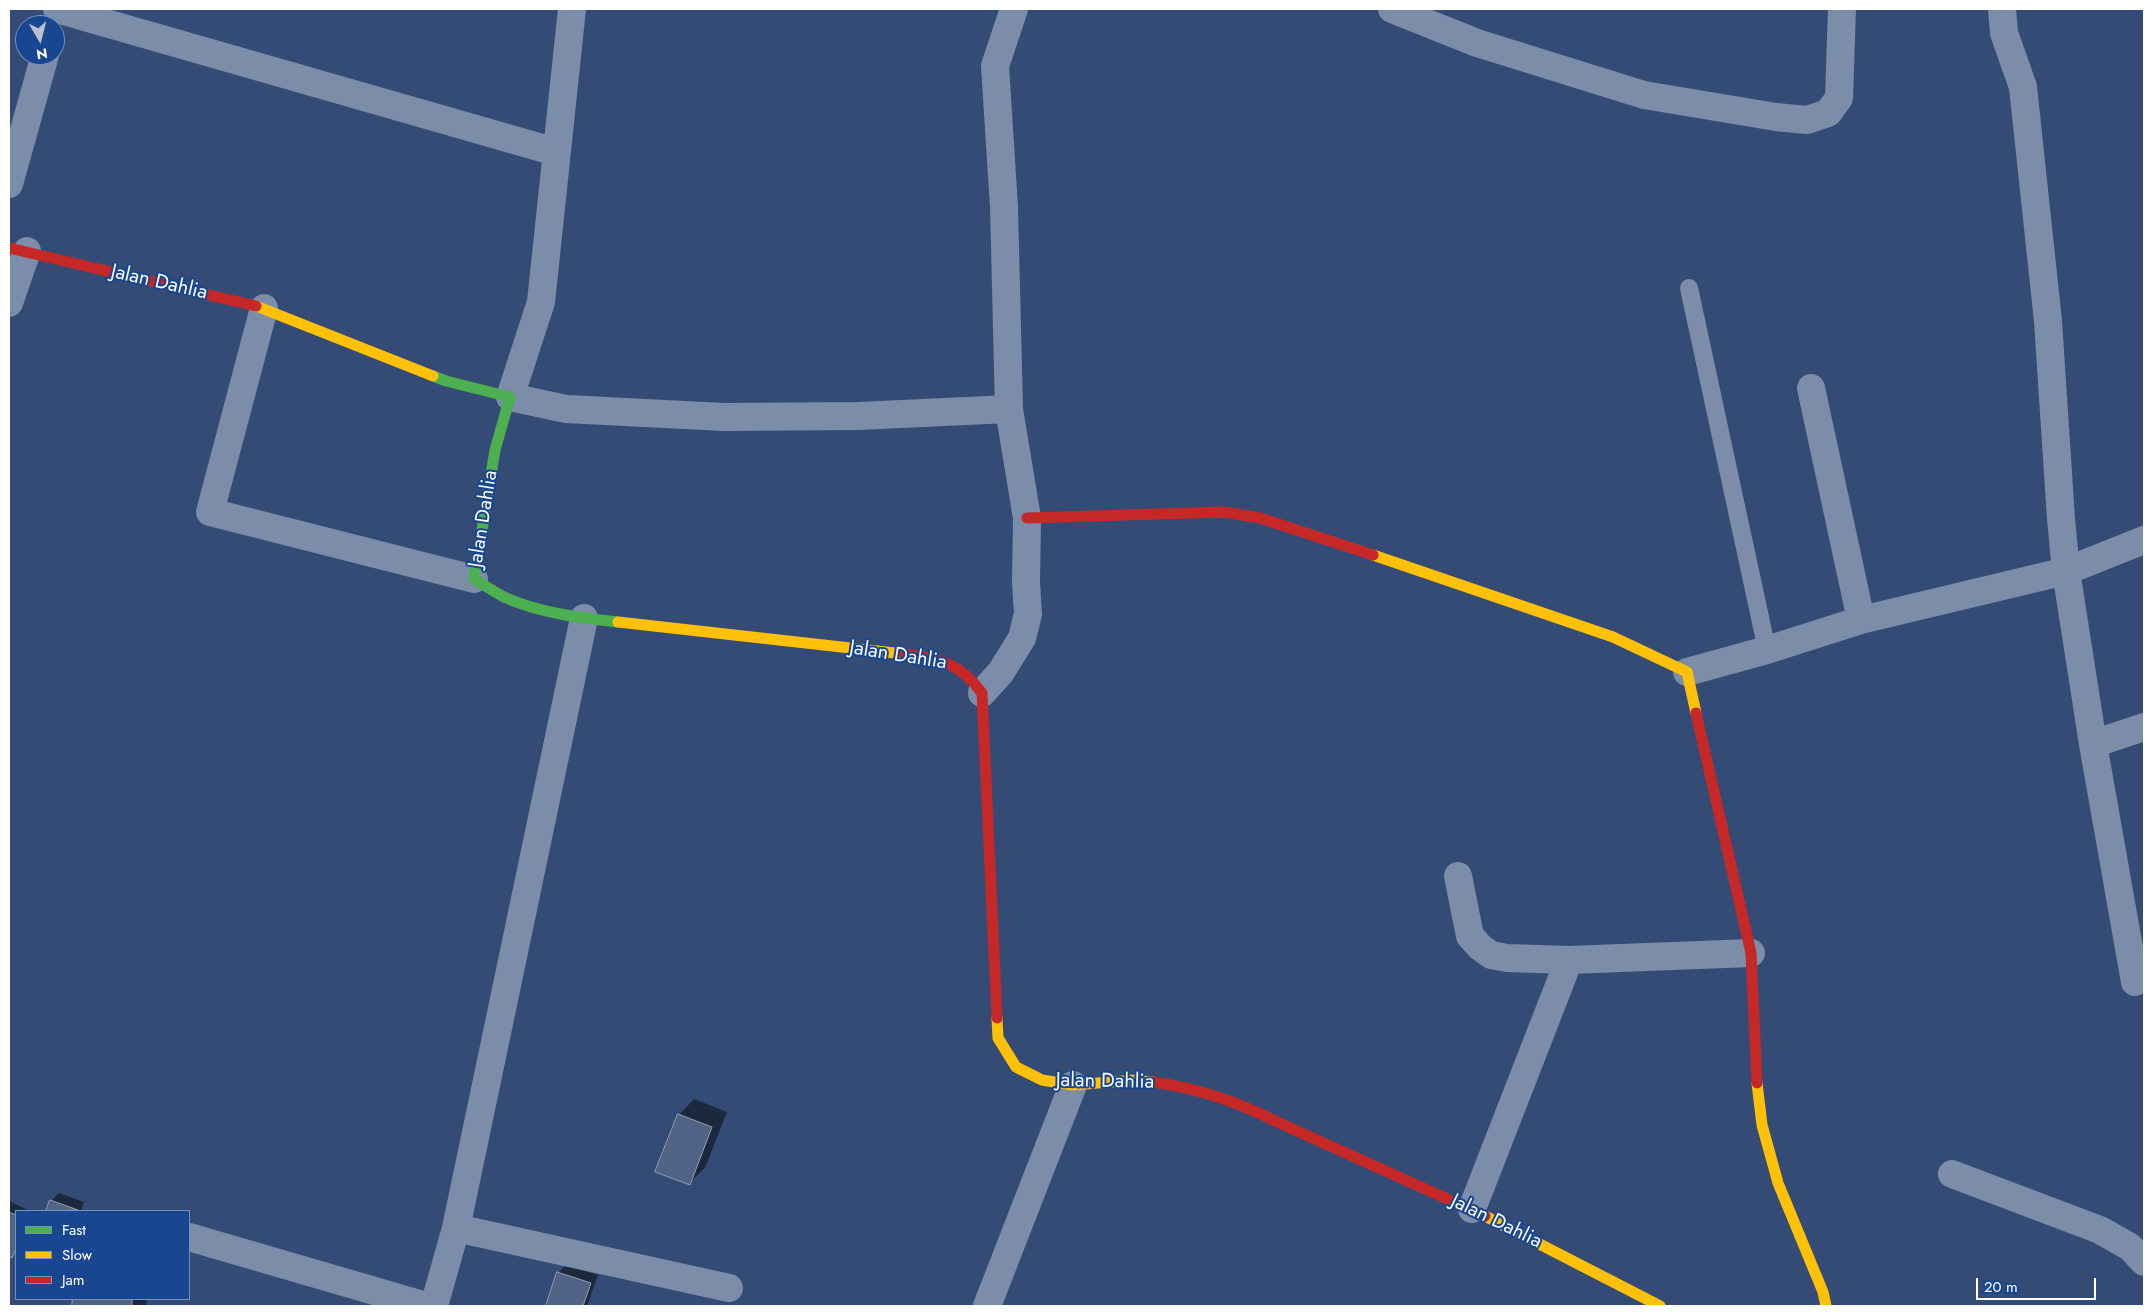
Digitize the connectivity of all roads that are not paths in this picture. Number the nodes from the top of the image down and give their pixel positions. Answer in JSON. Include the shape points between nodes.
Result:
{"nodes":[{"id":1,"x":57,"y":9,"type":"edge"},
{"id":2,"x":572,"y":9,"type":"edge"},
{"id":3,"x":1014,"y":9,"type":"edge"},
{"id":4,"x":1392,"y":9,"type":"edge"},
{"id":5,"x":1842,"y":9,"type":"edge"},
{"id":6,"x":2002,"y":9,"type":"edge"},
{"id":7,"x":41,"y":65,"type":"edge"},
{"id":8,"x":556,"y":152,"type":"junction"},
{"id":9,"x":9,"y":184,"type":"edge"},
{"id":10,"x":18,"y":250,"type":"edge"},
{"id":11,"x":1689,"y":288,"type":"dead end"},
{"id":12,"x":9,"y":303,"type":"edge"},
{"id":13,"x":264,"y":308,"type":"junction"},
{"id":14,"x":1810,"y":388,"type":"dead end"},
{"id":15,"x":510,"y":397,"type":"junction"},
{"id":16,"x":1009,"y":409,"type":"junction"},
{"id":17,"x":1027,"y":518,"type":"junction"},
{"id":18,"x":2144,"y":540,"type":"edge"},
{"id":19,"x":2066,"y":571,"type":"junction"},
{"id":20,"x":474,"y":579,"type":"junction"},
{"id":21,"x":584,"y":618,"type":"junction"},
{"id":22,"x":1861,"y":620,"type":"junction"},
{"id":23,"x":1767,"y":650,"type":"junction"},
{"id":24,"x":1687,"y":672,"type":"junction"},
{"id":25,"x":982,"y":693,"type":"junction"},
{"id":26,"x":2144,"y":727,"type":"edge"},
{"id":27,"x":2093,"y":744,"type":"junction"},
{"id":28,"x":1458,"y":876,"type":"dead end"},
{"id":29,"x":1751,"y":953,"type":"junction"},
{"id":30,"x":1569,"y":960,"type":"junction"},
{"id":31,"x":2135,"y":982,"type":"dead end"},
{"id":32,"x":1073,"y":1085,"type":"junction"},
{"id":33,"x":1952,"y":1174,"type":"dead end"},
{"id":34,"x":1472,"y":1209,"type":"junction"},
{"id":35,"x":456,"y":1228,"type":"junction"},
{"id":36,"x":190,"y":1237,"type":"edge"},
{"id":37,"x":2144,"y":1262,"type":"edge"},
{"id":38,"x":730,"y":1288,"type":"dead end"},
{"id":39,"x":426,"y":1306,"type":"edge"},
{"id":40,"x":434,"y":1306,"type":"edge"},
{"id":41,"x":988,"y":1306,"type":"edge"},
{"id":42,"x":1660,"y":1306,"type":"edge"},
{"id":43,"x":1826,"y":1306,"type":"edge"}],
"edges":[{"from":1,"to":8,"type":"street"},
{"from":2,"to":8,"type":"street"},
{"from":3,"to":16,"type":"street","via":[[995,66],[1004,207]]},
{"from":4,"to":5,"type":"street","via":[[1478,44],[1644,95],[1807,120],[1828,113],[1839,98]]},
{"from":6,"to":19,"type":"street","via":[[2004,32],[2024,96],[2048,321]]},
{"from":7,"to":9,"type":"street"},
{"from":8,"to":15,"type":"street","via":[[541,302]]},
{"from":10,"to":12,"type":"street"},
{"from":10,"to":13,"type":"street","name":"Jalan Dahlia"},
{"from":11,"to":23,"type":"lane"},
{"from":13,"to":15,"type":"street","name":"Jalan Dahlia","via":[[446,381]]},
{"from":13,"to":20,"type":"street","via":[[210,512]]},
{"from":14,"to":22,"type":"street"},
{"from":15,"to":16,"type":"street","via":[[566,409],[724,417],[858,416]]},
{"from":15,"to":20,"type":"street","name":"Jalan Dahlia","via":[[495,450]]},
{"from":16,"to":17,"type":"street"},
{"from":17,"to":24,"type":"street","via":[[1224,512],[1260,518],[1612,636]]},
{"from":17,"to":25,"type":"street","via":[[1028,614],[1022,638],[1001,672]]},
{"from":18,"to":19,"type":"street"},
{"from":19,"to":22,"type":"street"},
{"from":19,"to":27,"type":"street"},
{"from":20,"to":21,"type":"street","name":"Jalan Dahlia","via":[[504,598]]},
{"from":21,"to":25,"type":"street","name":"Jalan Dahlia","via":[[927,656],[959,667]]},
{"from":21,"to":35,"type":"street"},
{"from":22,"to":23,"type":"street"},
{"from":23,"to":24,"type":"street"},
{"from":24,"to":29,"type":"street"},
{"from":25,"to":32,"type":"street","name":"Jalan Dahlia","via":[[998,1038],[1016,1067],[1042,1080]]},
{"from":26,"to":27,"type":"street"},
{"from":27,"to":31,"type":"street"},
{"from":28,"to":30,"type":"street","via":[[1470,936],[1480,947],[1491,955],[1507,958]]},
{"from":29,"to":30,"type":"street"},
{"from":29,"to":43,"type":"street","via":[[1762,1125],[1778,1182]]},
{"from":30,"to":34,"type":"street"},
{"from":32,"to":34,"type":"street","name":"Jalan Dahlia","via":[[1134,1080],[1184,1086],[1242,1104]]},
{"from":32,"to":41,"type":"street"},
{"from":33,"to":37,"type":"street","via":[[2100,1230],[2130,1247]]},
{"from":34,"to":42,"type":"street","name":"Jalan Dahlia"},
{"from":35,"to":38,"type":"street"},
{"from":35,"to":40,"type":"street"},
{"from":36,"to":39,"type":"street"}]}
